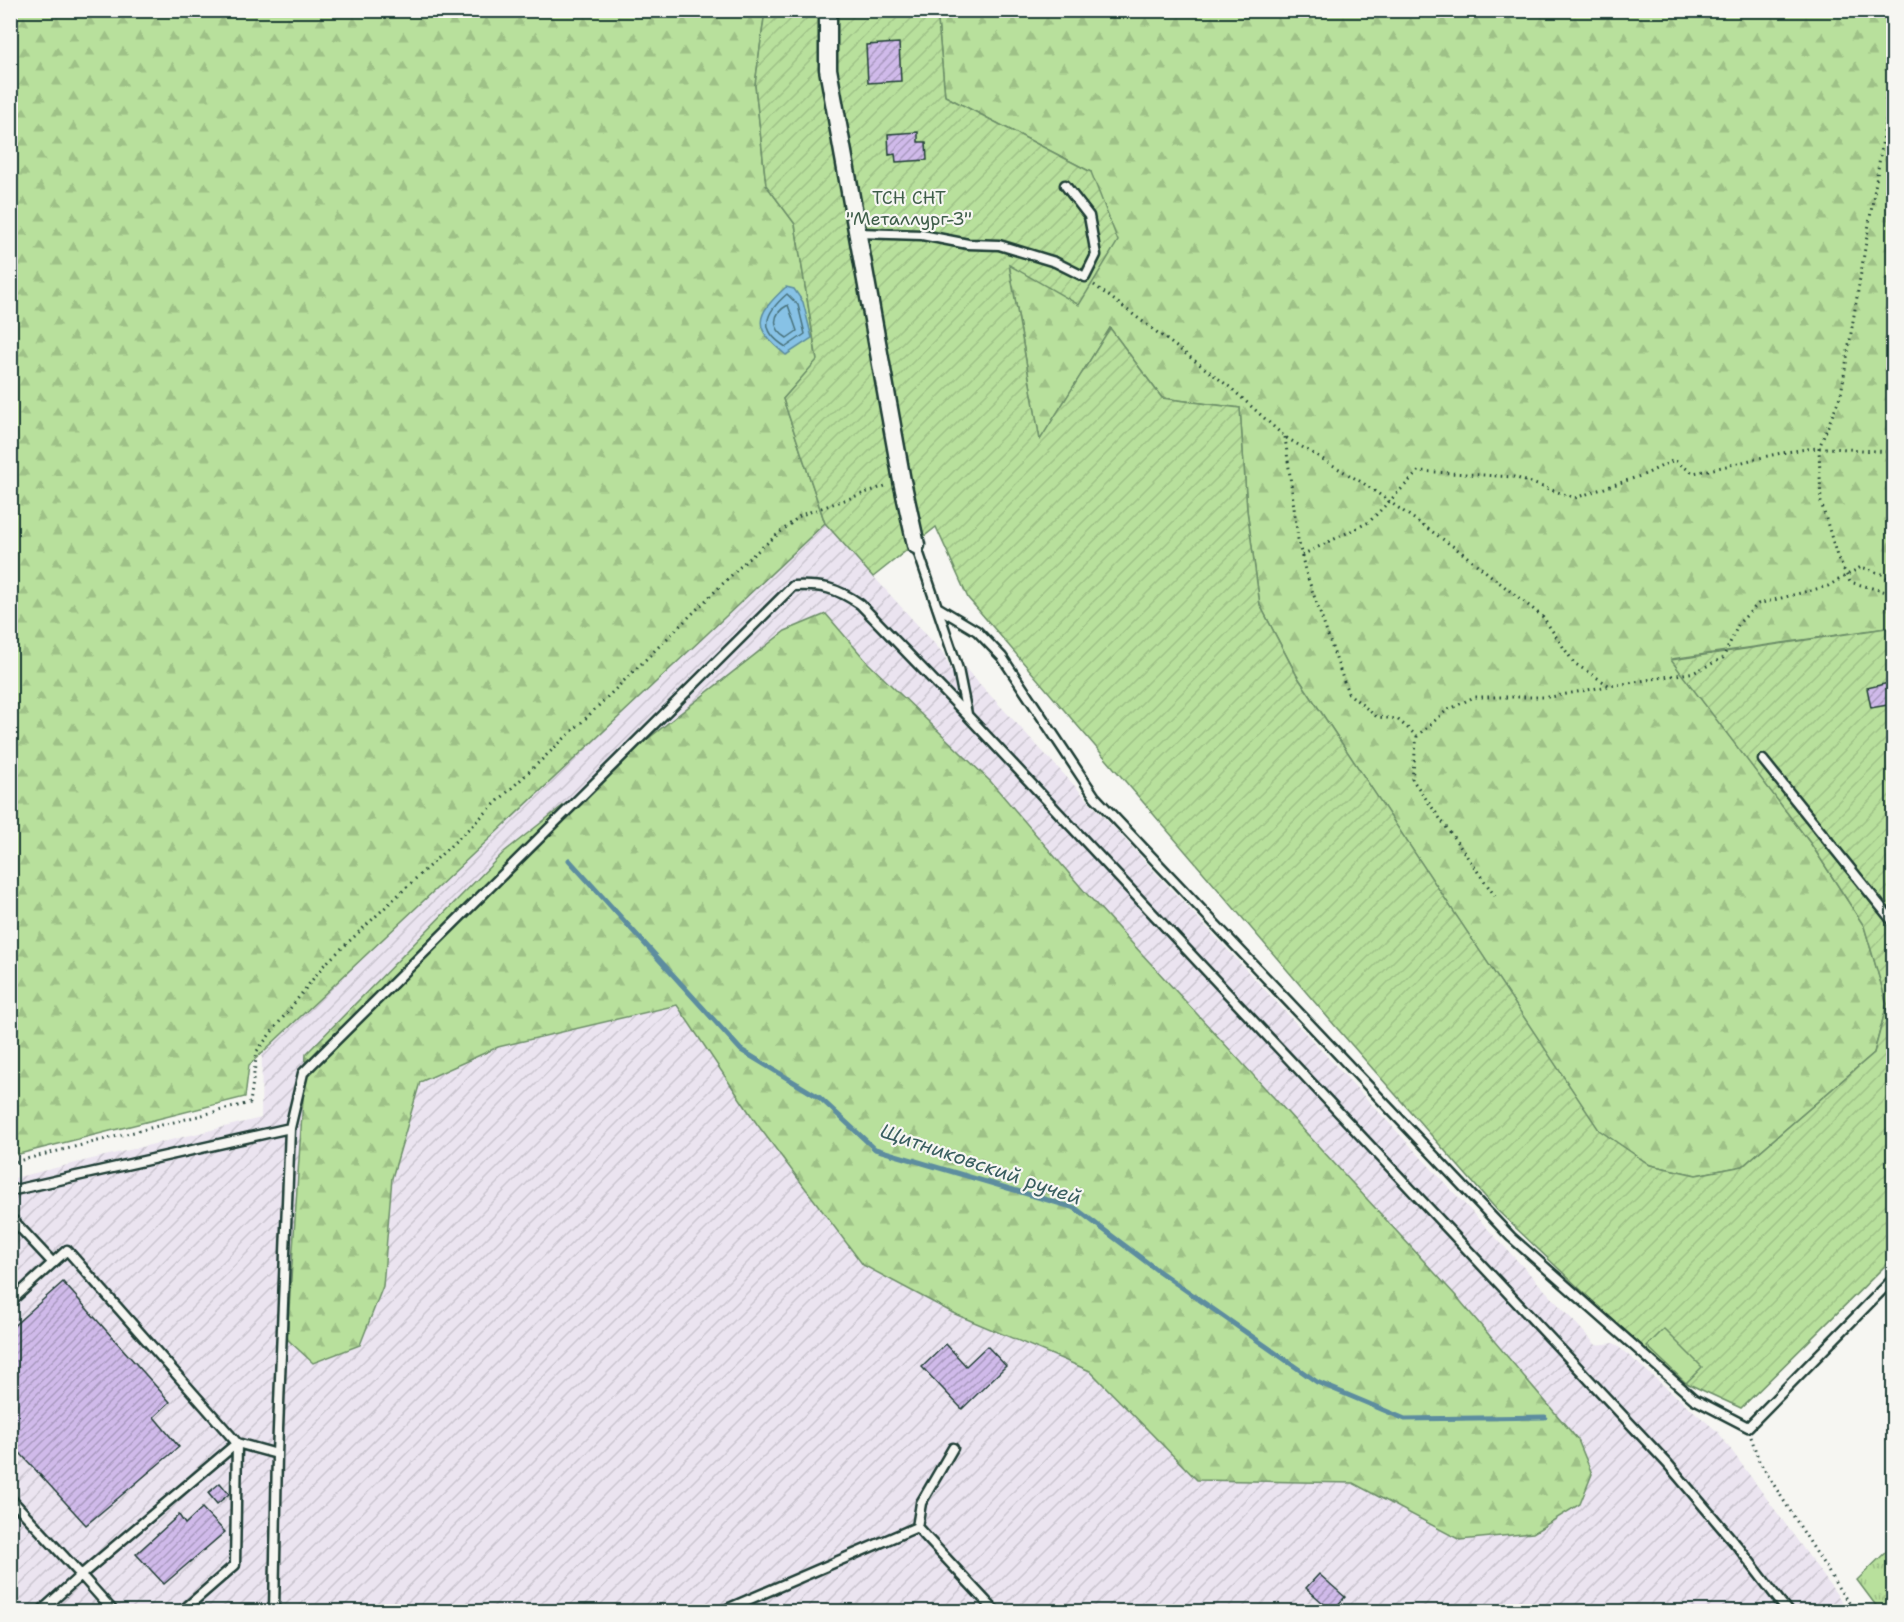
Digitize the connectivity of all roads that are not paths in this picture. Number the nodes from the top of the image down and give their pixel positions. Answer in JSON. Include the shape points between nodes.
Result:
{"nodes":[{"id":1,"x":828,"y":10,"type":"edge"},
{"id":2,"x":1065,"y":185,"type":"dead end"},
{"id":3,"x":858,"y":233,"type":"junction"},
{"id":4,"x":916,"y":544,"type":"joint"},
{"id":5,"x":938,"y":607,"type":"junction"},
{"id":6,"x":967,"y":715,"type":"junction"},
{"id":7,"x":1763,"y":760,"type":"dead end"},
{"id":8,"x":1893,"y":923,"type":"edge"},
{"id":9,"x":290,"y":1128,"type":"junction"},
{"id":10,"x":10,"y":1191,"type":"edge"},
{"id":11,"x":10,"y":1217,"type":"edge"},
{"id":12,"x":53,"y":1263,"type":"junction"},
{"id":13,"x":1893,"y":1278,"type":"edge"},
{"id":14,"x":1884,"y":1287,"type":"junction"},
{"id":15,"x":1893,"y":1293,"type":"edge"},
{"id":16,"x":10,"y":1302,"type":"edge"},
{"id":17,"x":237,"y":1443,"type":"junction"},
{"id":18,"x":953,"y":1448,"type":"dead end"},
{"id":19,"x":277,"y":1454,"type":"junction"},
{"id":20,"x":10,"y":1498,"type":"edge"},
{"id":21,"x":916,"y":1527,"type":"junction"},
{"id":22,"x":81,"y":1575,"type":"junction"},
{"id":23,"x":40,"y":1611,"type":"edge"},
{"id":24,"x":114,"y":1611,"type":"edge"},
{"id":25,"x":181,"y":1611,"type":"edge"},
{"id":26,"x":274,"y":1611,"type":"edge"},
{"id":27,"x":720,"y":1611,"type":"edge"},
{"id":28,"x":996,"y":1611,"type":"edge"},
{"id":29,"x":1788,"y":1611,"type":"edge"}],
"edges":[{"from":1,"to":3,"type":"street","via":[[828,69]]},
{"from":2,"to":3,"type":"lane","via":[[1089,216],[1096,255],[1085,277],[1055,262],[999,245],[968,244],[922,235]]},
{"from":3,"to":4,"type":"street"},
{"from":4,"to":5,"type":"lane"},
{"from":5,"to":6,"type":"lane","via":[[958,669]]},
{"from":5,"to":14,"type":"lane","via":[[976,631],[1002,657],[1095,797],[1511,1237],[1694,1399],[1748,1427]]},
{"from":6,"to":9,"type":"lane","via":[[860,604],[830,588],[793,586],[303,1073]]},
{"from":6,"to":29,"type":"lane","via":[[1667,1463]]},
{"from":7,"to":8,"type":"lane"},
{"from":9,"to":10,"type":"lane"},
{"from":9,"to":19,"type":"lane"},
{"from":11,"to":12,"type":"lane"},
{"from":12,"to":16,"type":"lane"},
{"from":12,"to":17,"type":"lane","via":[[67,1250]]},
{"from":13,"to":14,"type":"lane"},
{"from":14,"to":15,"type":"lane"},
{"from":17,"to":19,"type":"lane"},
{"from":17,"to":22,"type":"lane"},
{"from":17,"to":25,"type":"lane","via":[[235,1565]]},
{"from":18,"to":21,"type":"lane","via":[[921,1503]]},
{"from":19,"to":26,"type":"lane"},
{"from":20,"to":22,"type":"lane"},
{"from":21,"to":27,"type":"lane"},
{"from":21,"to":28,"type":"lane"},
{"from":22,"to":23,"type":"lane"},
{"from":22,"to":24,"type":"lane"}]}
